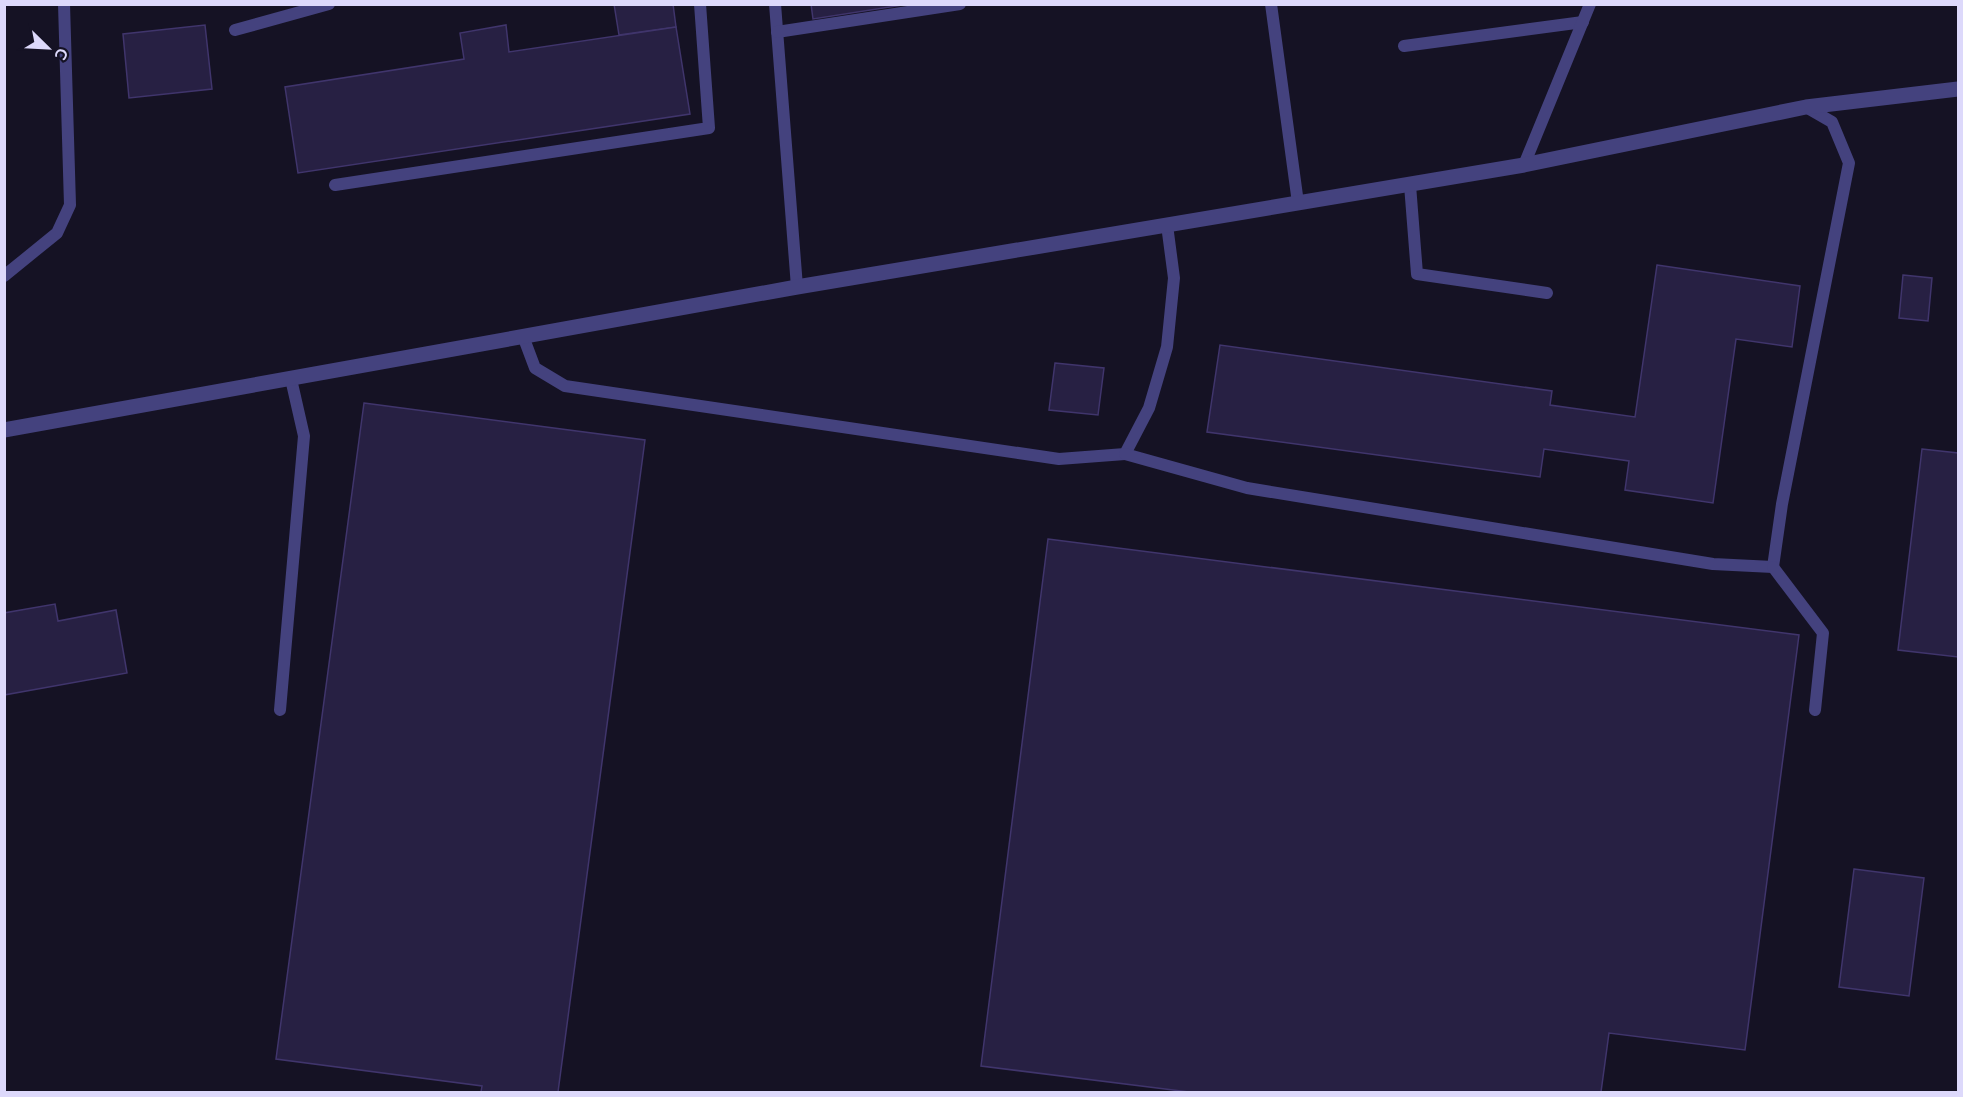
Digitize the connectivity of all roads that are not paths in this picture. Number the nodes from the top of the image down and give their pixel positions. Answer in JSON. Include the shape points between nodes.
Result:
{"nodes":[{"id":1,"x":64,"y":4,"type":"edge"},
{"id":2,"x":329,"y":4,"type":"edge"},
{"id":3,"x":700,"y":4,"type":"edge"},
{"id":4,"x":775,"y":4,"type":"edge"},
{"id":5,"x":960,"y":4,"type":"edge"},
{"id":6,"x":1271,"y":4,"type":"edge"},
{"id":7,"x":1590,"y":4,"type":"edge"},
{"id":8,"x":1583,"y":22,"type":"junction"},
{"id":9,"x":235,"y":30,"type":"dead end"},
{"id":10,"x":777,"y":32,"type":"junction"},
{"id":11,"x":1404,"y":46,"type":"dead end"},
{"id":12,"x":1959,"y":89,"type":"edge"},
{"id":13,"x":1806,"y":107,"type":"junction"},
{"id":14,"x":1524,"y":165,"type":"junction"},
{"id":15,"x":335,"y":185,"type":"dead end"},
{"id":16,"x":1410,"y":185,"type":"junction"},
{"id":17,"x":1298,"y":203,"type":"junction"},
{"id":18,"x":1167,"y":225,"type":"junction"},
{"id":19,"x":4,"y":276,"type":"edge"},
{"id":20,"x":797,"y":287,"type":"junction"},
{"id":21,"x":1547,"y":293,"type":"dead end"},
{"id":22,"x":524,"y":336,"type":"junction"},
{"id":23,"x":291,"y":379,"type":"junction"},
{"id":24,"x":4,"y":430,"type":"edge"},
{"id":25,"x":1125,"y":454,"type":"junction"},
{"id":26,"x":1773,"y":567,"type":"junction"},
{"id":27,"x":280,"y":710,"type":"dead end"},
{"id":28,"x":1815,"y":710,"type":"dead end"}],
"edges":[{"from":1,"to":19,"type":"lane","via":[[70,205],[57,233]]},
{"from":2,"to":9,"type":"lane"},
{"from":3,"to":15,"type":"lane","via":[[709,128]]},
{"from":4,"to":10,"type":"lane"},
{"from":5,"to":10,"type":"lane"},
{"from":6,"to":17,"type":"lane"},
{"from":7,"to":8,"type":"lane"},
{"from":8,"to":11,"type":"lane"},
{"from":8,"to":14,"type":"lane"},
{"from":10,"to":20,"type":"lane"},
{"from":12,"to":13,"type":"street"},
{"from":13,"to":14,"type":"street"},
{"from":13,"to":26,"type":"lane","via":[[1832,122],[1849,163]]},
{"from":14,"to":16,"type":"street"},
{"from":16,"to":17,"type":"street"},
{"from":16,"to":21,"type":"lane","via":[[1417,274]]},
{"from":17,"to":18,"type":"street"},
{"from":18,"to":20,"type":"street"},
{"from":18,"to":25,"type":"lane","via":[[1174,278],[1167,347],[1149,408]]},
{"from":20,"to":22,"type":"street"},
{"from":22,"to":23,"type":"street"},
{"from":22,"to":25,"type":"lane","via":[[535,368],[565,387],[1059,459]]},
{"from":23,"to":24,"type":"street"},
{"from":23,"to":27,"type":"lane","via":[[304,436]]},
{"from":25,"to":26,"type":"lane","via":[[1247,488],[1713,564]]},
{"from":26,"to":28,"type":"lane","via":[[1823,633]]}]}
